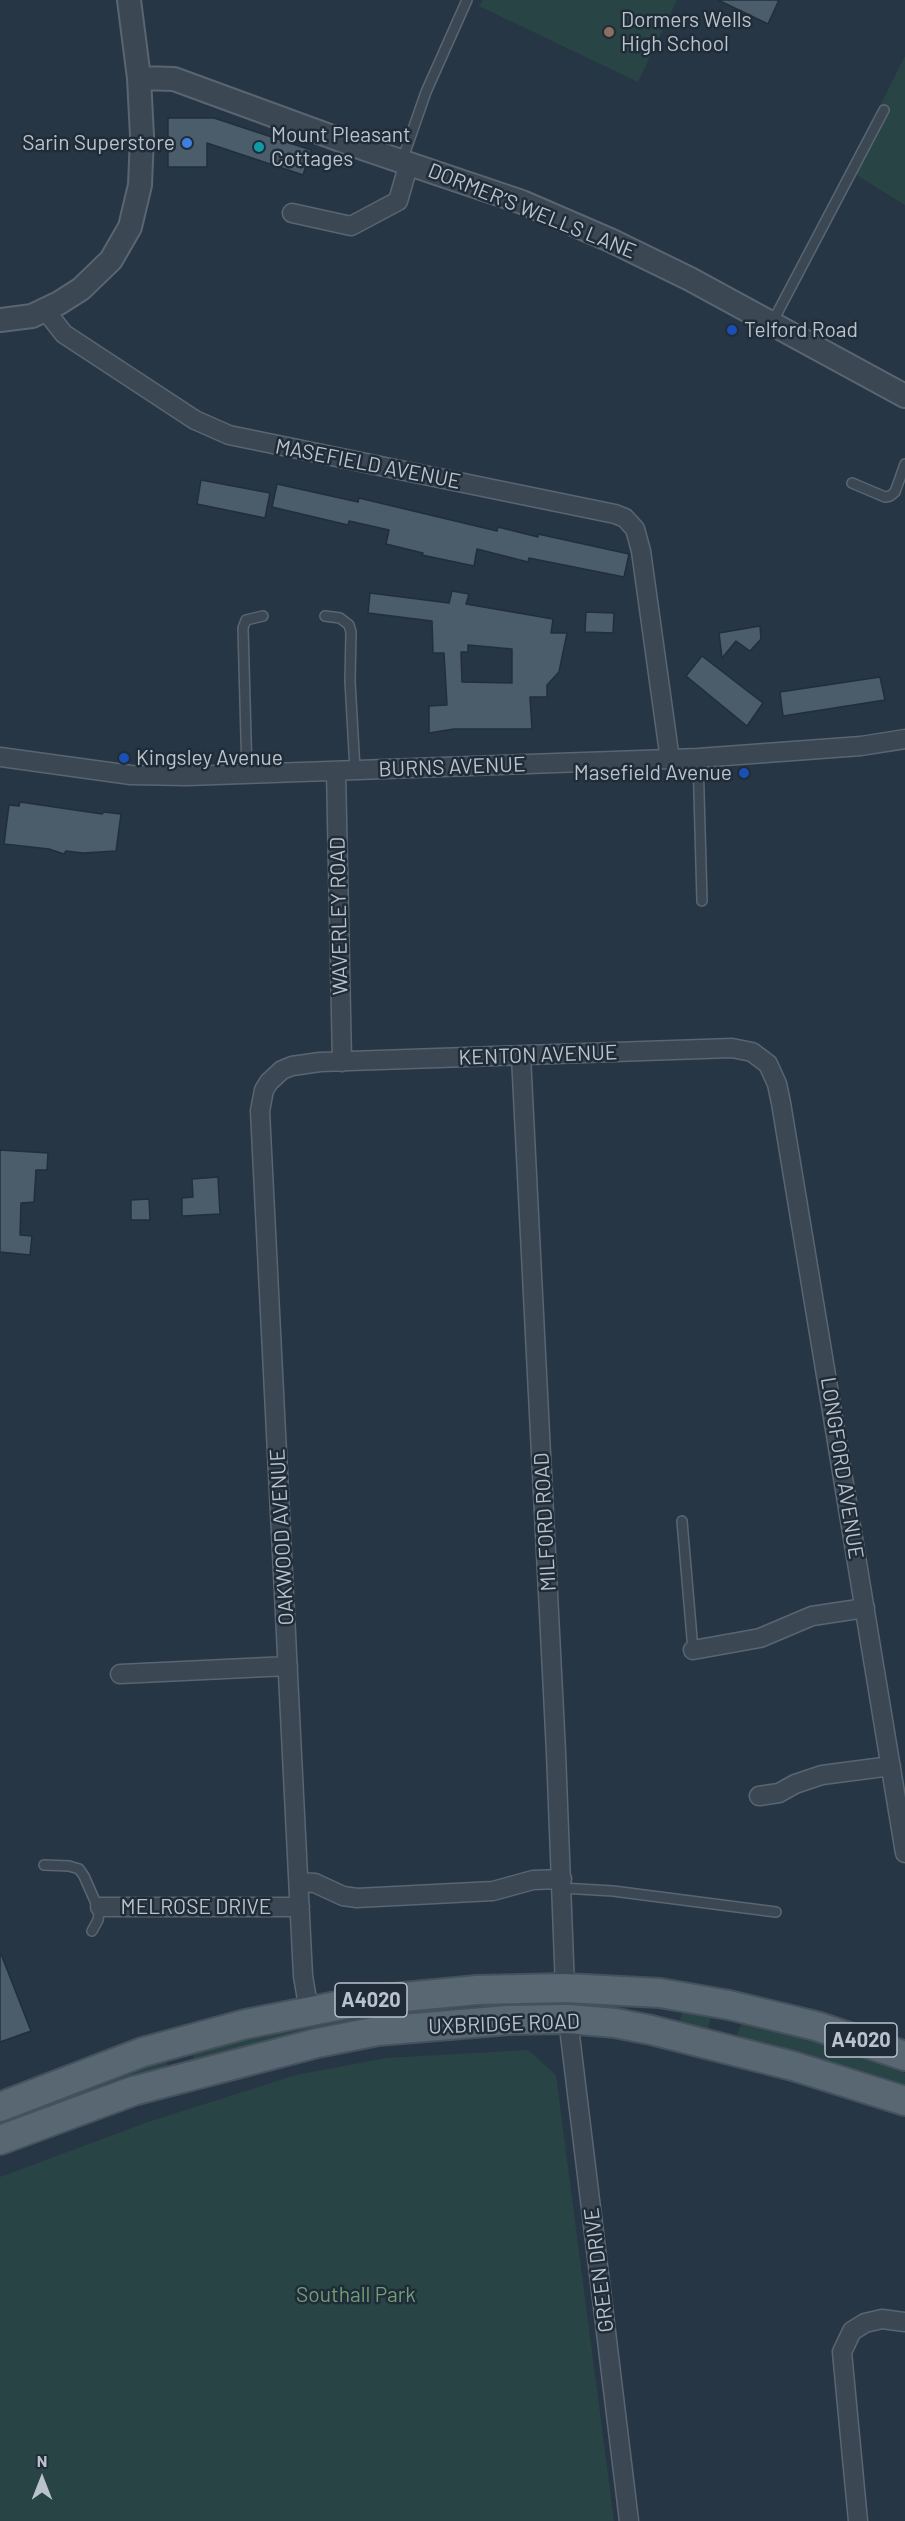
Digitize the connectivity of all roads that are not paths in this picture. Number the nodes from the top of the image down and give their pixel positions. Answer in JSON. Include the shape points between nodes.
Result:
{"nodes":[{"id":1,"x":129,"y":0,"type":"edge"},
{"id":2,"x":466,"y":0,"type":"edge"},
{"id":3,"x":139,"y":78,"type":"junction"},
{"id":4,"x":884,"y":110,"type":"dead end"},
{"id":5,"x":406,"y":162,"type":"junction"},
{"id":6,"x":292,"y":213,"type":"dead end"},
{"id":7,"x":45,"y":310,"type":"junction"},
{"id":8,"x":0,"y":320,"type":"edge"},
{"id":9,"x":772,"y":324,"type":"junction"},
{"id":10,"x":905,"y":396,"type":"edge"},
{"id":11,"x":905,"y":464,"type":"edge"},
{"id":12,"x":852,"y":483,"type":"dead end"},
{"id":13,"x":263,"y":616,"type":"dead end"},
{"id":14,"x":325,"y":616,"type":"dead end"},
{"id":15,"x":905,"y":739,"type":"edge"},
{"id":16,"x":0,"y":757,"type":"edge"},
{"id":17,"x":698,"y":758,"type":"junction"},
{"id":18,"x":670,"y":760,"type":"junction"},
{"id":19,"x":355,"y":770,"type":"junction"},
{"id":20,"x":336,"y":771,"type":"junction"},
{"id":21,"x":247,"y":774,"type":"junction"},
{"id":22,"x":702,"y":901,"type":"dead end"},
{"id":23,"x":521,"y":1056,"type":"junction"},
{"id":24,"x":342,"y":1062,"type":"junction"},
{"id":25,"x":282,"y":1070,"type":"joint"},
{"id":26,"x":777,"y":1084,"type":"joint"},
{"id":27,"x":682,"y":1521,"type":"dead end"},
{"id":28,"x":865,"y":1608,"type":"junction"},
{"id":29,"x":693,"y":1650,"type":"joint"},
{"id":30,"x":288,"y":1666,"type":"junction"},
{"id":31,"x":120,"y":1674,"type":"dead end"},
{"id":32,"x":891,"y":1766,"type":"junction"},
{"id":33,"x":759,"y":1796,"type":"dead end"},
{"id":34,"x":905,"y":1853,"type":"edge"},
{"id":35,"x":44,"y":1864,"type":"dead end"},
{"id":36,"x":299,"y":1882,"type":"junction"},
{"id":37,"x":562,"y":1884,"type":"junction"},
{"id":38,"x":100,"y":1907,"type":"junction"},
{"id":39,"x":300,"y":1907,"type":"junction"},
{"id":40,"x":776,"y":1912,"type":"dead end"},
{"id":41,"x":92,"y":1931,"type":"dead end"},
{"id":42,"x":566,"y":1988,"type":"junction"},
{"id":43,"x":729,"y":2005,"type":"junction"},
{"id":44,"x":309,"y":2011,"type":"junction"},
{"id":45,"x":568,"y":2019,"type":"junction"},
{"id":46,"x":176,"y":2041,"type":"junction"},
{"id":47,"x":721,"y":2046,"type":"junction"},
{"id":48,"x":905,"y":2056,"type":"edge"},
{"id":49,"x":185,"y":2077,"type":"junction"},
{"id":50,"x":905,"y":2101,"type":"edge"},
{"id":51,"x":0,"y":2107,"type":"edge"},
{"id":52,"x":0,"y":2140,"type":"edge"},
{"id":53,"x":905,"y":2322,"type":"edge"},
{"id":54,"x":629,"y":2521,"type":"edge"},
{"id":55,"x":858,"y":2521,"type":"edge"}],
"edges":[{"from":1,"to":3,"type":"street"},
{"from":2,"to":5,"type":"lane","via":[[426,92]]},
{"from":3,"to":5,"type":"street","name":"DORMER’S WELLS LANE","via":[[174,79]]},
{"from":3,"to":7,"type":"street","via":[[141,166],[130,227],[102,271]]},
{"from":4,"to":9,"type":"lane"},
{"from":5,"to":6,"type":"street","via":[[398,201],[351,226]]},
{"from":5,"to":9,"type":"street","name":"DORMER’S WELLS LANE","via":[[522,202],[610,240]]},
{"from":7,"to":8,"type":"street"},
{"from":7,"to":18,"type":"street","name":"MASEFIELD AVENUE","via":[[64,334],[77,343],[195,420],[229,435],[625,518],[635,530],[641,551]]},
{"from":9,"to":10,"type":"street","name":"DORMER’S WELLS LANE"},
{"from":11,"to":12,"type":"lane","via":[[890,496]]},
{"from":13,"to":21,"type":"lane","via":[[246,620],[243,628]]},
{"from":14,"to":19,"type":"lane","via":[[339,618],[349,625],[351,632]]},
{"from":15,"to":17,"type":"street","name":"BURNS AVENUE"},
{"from":16,"to":21,"type":"street","name":"BURNS AVENUE","via":[[130,775]]},
{"from":17,"to":18,"type":"street","name":"BURNS AVENUE"},
{"from":17,"to":22,"type":"lane"},
{"from":18,"to":19,"type":"street","name":"BURNS AVENUE"},
{"from":19,"to":20,"type":"street","name":"BURNS AVENUE"},
{"from":20,"to":21,"type":"street","name":"BURNS AVENUE"},
{"from":20,"to":24,"type":"street","name":"WAVERLEY ROAD"},
{"from":23,"to":24,"type":"street","name":"KENTON AVENUE"},
{"from":23,"to":26,"type":"street","name":"KENTON AVENUE","via":[[732,1048],[761,1057]]},
{"from":23,"to":37,"type":"street","name":"MILFORD ROAD"},
{"from":24,"to":25,"type":"street","name":"KENTON AVENUE","via":[[303,1064]]},
{"from":25,"to":30,"type":"street","name":"OAKWOOD AVENUE","via":[[264,1090],[260,1111]]},
{"from":26,"to":28,"type":"street","name":"LONGFORD AVENUE"},
{"from":27,"to":29,"type":"lane"},
{"from":28,"to":29,"type":"street","via":[[812,1616],[760,1638]]},
{"from":28,"to":32,"type":"street","name":"LONGFORD AVENUE"},
{"from":30,"to":31,"type":"street"},
{"from":30,"to":36,"type":"street","name":"OAKWOOD AVENUE"},
{"from":32,"to":33,"type":"street","via":[[822,1776]]},
{"from":32,"to":34,"type":"street","name":"LONGFORD AVENUE"},
{"from":35,"to":38,"type":"lane","name":"MELROSE DRIVE","via":[[79,1869]]},
{"from":36,"to":37,"type":"street","via":[[315,1883],[357,1898],[502,1890],[525,1882]]},
{"from":36,"to":39,"type":"street","name":"OAKWOOD AVENUE"},
{"from":37,"to":40,"type":"lane"},
{"from":37,"to":42,"type":"street","name":"MILFORD ROAD"},
{"from":38,"to":39,"type":"street","name":"MELROSE DRIVE"},
{"from":38,"to":41,"type":"lane","via":[[99,1920]]},
{"from":39,"to":44,"type":"street","name":"OAKWOOD AVENUE"},
{"from":42,"to":43,"type":"main road","name":"UXBRIDGE ROAD","number":"A4020","via":[[660,1993]]},
{"from":42,"to":44,"type":"main road","name":"UXBRIDGE ROAD","number":"A4020","via":[[413,1995]]},
{"from":43,"to":47,"type":"main road"},
{"from":43,"to":48,"type":"main road","name":"UXBRIDGE ROAD","number":"A4020","via":[[816,2026]]},
{"from":44,"to":46,"type":"main road","name":"UXBRIDGE ROAD","number":"A4020"},
{"from":45,"to":47,"type":"main road","name":"UXBRIDGE ROAD","number":"A4020","via":[[615,2023]]},
{"from":45,"to":49,"type":"main road","name":"UXBRIDGE ROAD","number":"A4020","via":[[378,2031]]},
{"from":45,"to":54,"type":"street","name":"GREEN DRIVE"},
{"from":46,"to":49,"type":"main road"},
{"from":46,"to":51,"type":"main road","name":"UXBRIDGE ROAD","number":"A4020"},
{"from":47,"to":50,"type":"main road","name":"UXBRIDGE ROAD","number":"A4020"},
{"from":49,"to":52,"type":"main road","name":"UXBRIDGE ROAD","number":"A4020","via":[[133,2091]]},
{"from":53,"to":55,"type":"street","via":[[882,2319],[865,2323],[852,2331],[842,2352]]}]}
